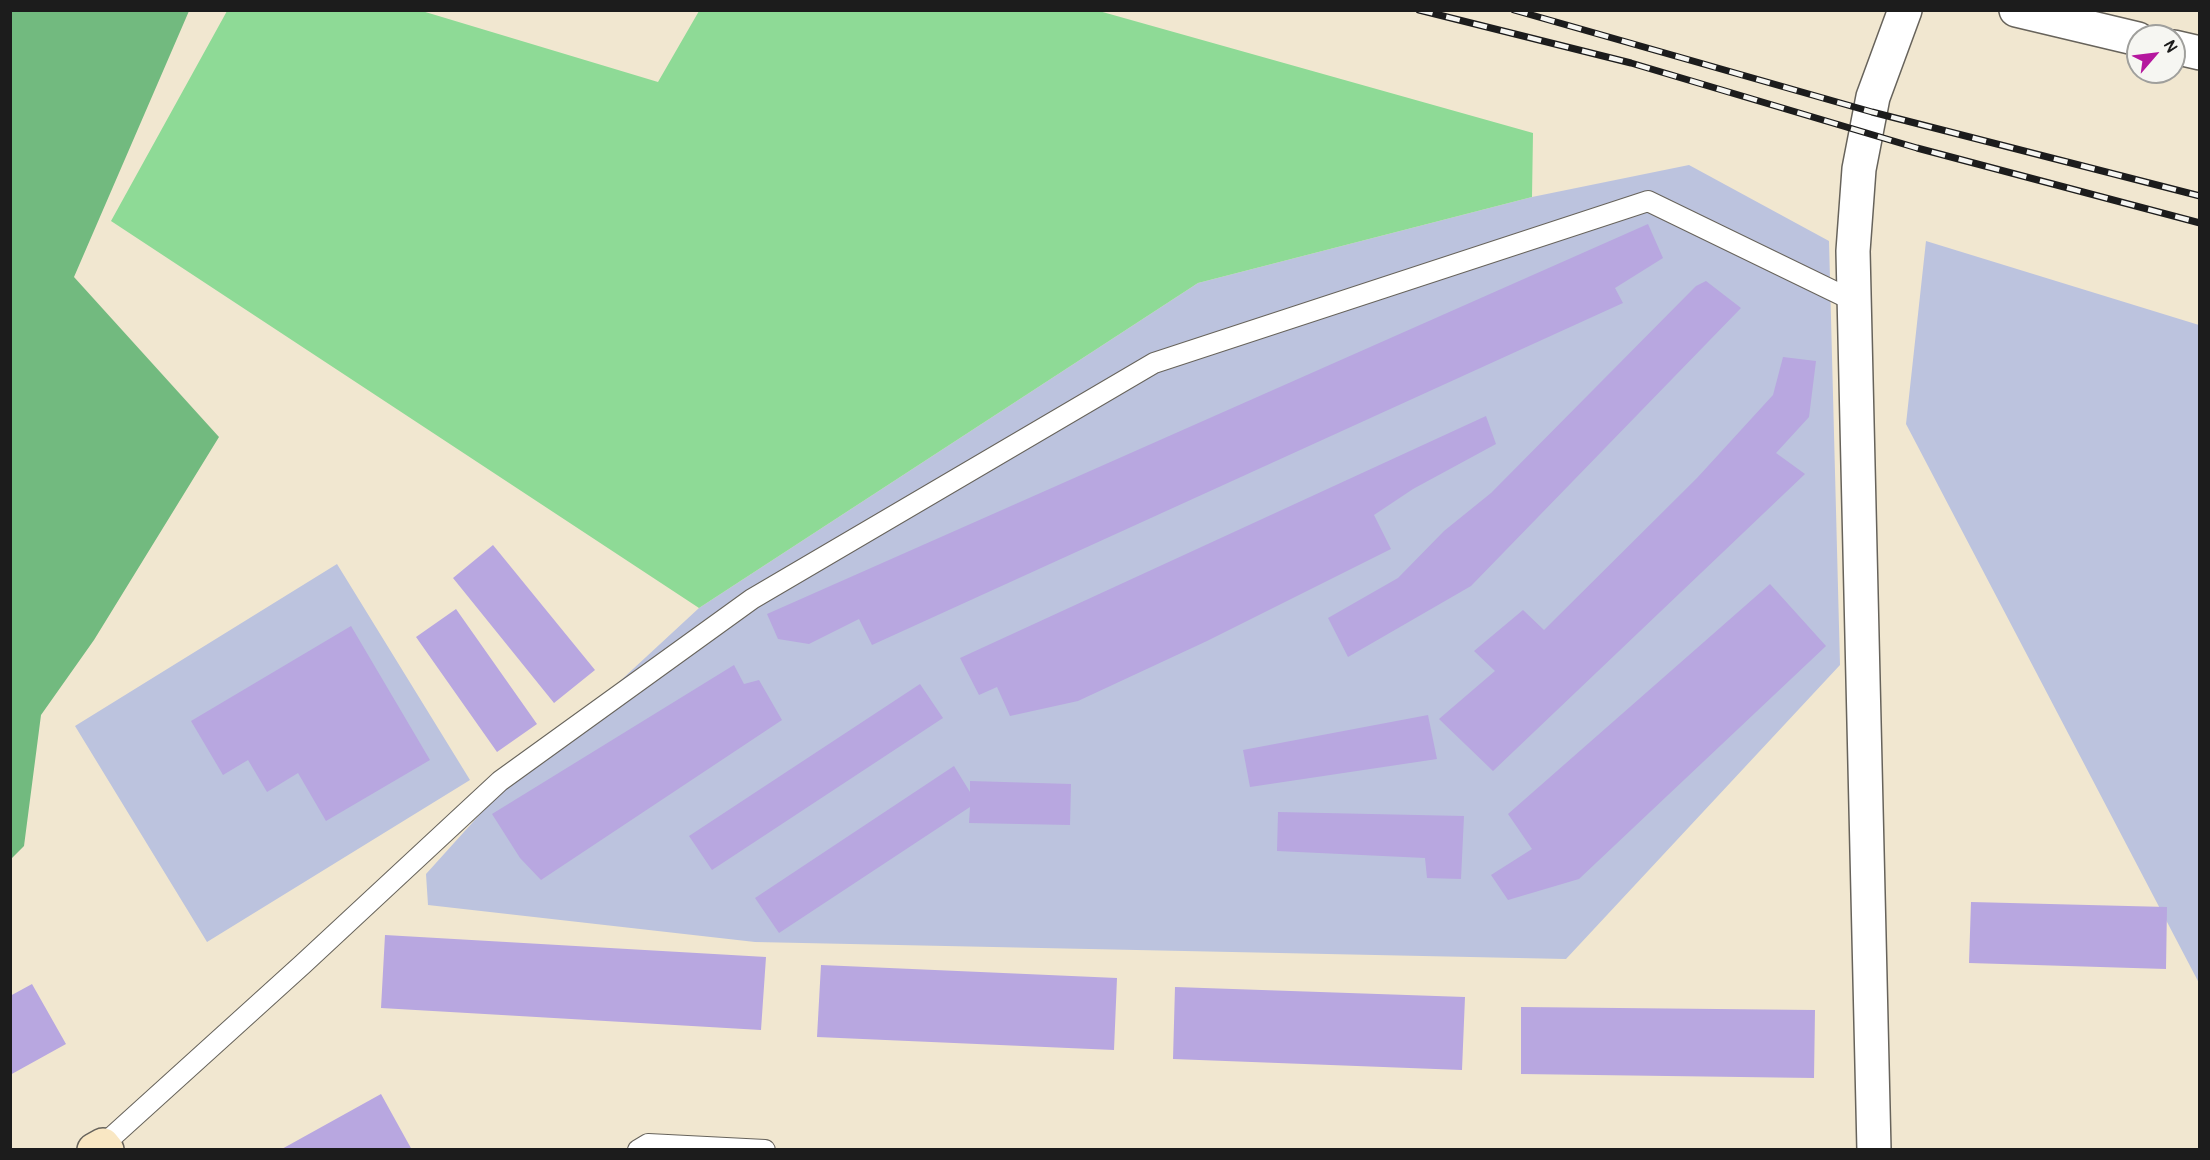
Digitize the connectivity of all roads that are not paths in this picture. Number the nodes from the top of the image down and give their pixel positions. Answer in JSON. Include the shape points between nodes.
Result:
{"nodes":[{"id":1,"x":1905,"y":10,"type":"edge"},
{"id":2,"x":2016,"y":10,"type":"edge"},
{"id":3,"x":2126,"y":36,"type":"edge"},
{"id":4,"x":1854,"y":301,"type":"junction"},
{"id":5,"x":101,"y":1148,"type":"edge"},
{"id":6,"x":638,"y":1149,"type":"edge"},
{"id":7,"x":765,"y":1149,"type":"edge"},
{"id":8,"x":1874,"y":1149,"type":"edge"}],
"edges":[{"from":1,"to":4,"type":"street","via":[[1873,97],[1859,170]]},
{"from":2,"to":3,"type":"street"},
{"from":4,"to":5,"type":"lane","via":[[1648,201],[1154,363],[752,599],[500,781]]},
{"from":4,"to":8,"type":"street"},
{"from":6,"to":7,"type":"lane","via":[[648,1144]]}]}
